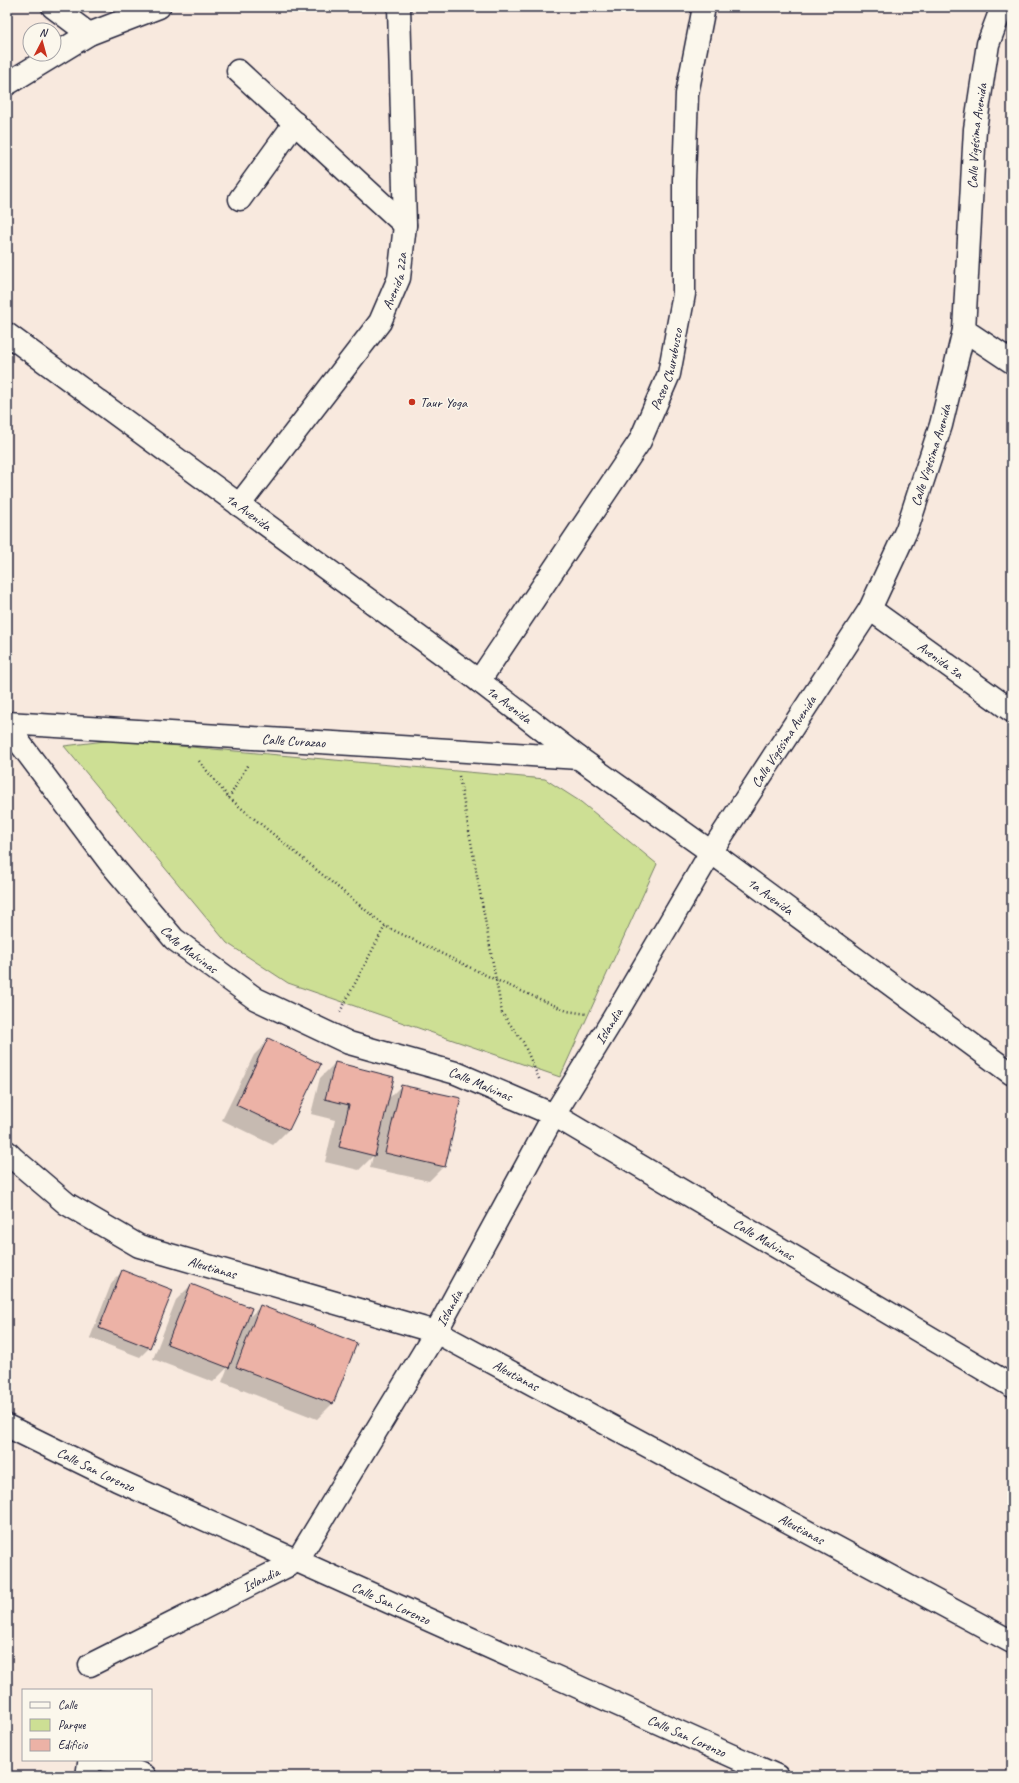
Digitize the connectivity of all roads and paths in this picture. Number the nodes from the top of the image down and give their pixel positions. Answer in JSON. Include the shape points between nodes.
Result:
{"nodes":[{"id":1,"x":53,"y":7,"type":"edge"},
{"id":2,"x":159,"y":7,"type":"edge"},
{"id":3,"x":399,"y":7,"type":"edge"},
{"id":4,"x":704,"y":7,"type":"edge"},
{"id":5,"x":1002,"y":7,"type":"edge"},
{"id":6,"x":89,"y":34,"type":"junction"},
{"id":7,"x":238,"y":71,"type":"dead end"},
{"id":8,"x":7,"y":84,"type":"edge"},
{"id":9,"x":295,"y":123,"type":"junction"},
{"id":10,"x":240,"y":199,"type":"dead end"},
{"id":11,"x":405,"y":225,"type":"junction"},
{"id":12,"x":964,"y":330,"type":"junction"},
{"id":13,"x":7,"y":334,"type":"edge"},
{"id":14,"x":1012,"y":362,"type":"edge"},
{"id":15,"x":239,"y":506,"type":"junction"},
{"id":16,"x":870,"y":609,"type":"junction"},
{"id":17,"x":479,"y":681,"type":"junction"},
{"id":18,"x":1012,"y":711,"type":"edge"},
{"id":19,"x":7,"y":723,"type":"edge"},
{"id":20,"x":7,"y":726,"type":"edge"},
{"id":21,"x":178,"y":733,"type":"junction"},
{"id":22,"x":261,"y":739,"type":"junction"},
{"id":23,"x":579,"y":758,"type":"junction"},
{"id":24,"x":461,"y":792,"type":"dead end"},
{"id":25,"x":229,"y":798,"type":"junction"},
{"id":26,"x":711,"y":852,"type":"junction"},
{"id":27,"x":385,"y":926,"type":"junction"},
{"id":28,"x":496,"y":980,"type":"junction"},
{"id":29,"x":613,"y":1019,"type":"junction"},
{"id":30,"x":329,"y":1034,"type":"junction"},
{"id":31,"x":1012,"y":1074,"type":"edge"},
{"id":32,"x":554,"y":1115,"type":"junction"},
{"id":33,"x":7,"y":1152,"type":"edge"},
{"id":34,"x":436,"y":1332,"type":"junction"},
{"id":35,"x":1012,"y":1386,"type":"edge"},
{"id":36,"x":7,"y":1426,"type":"edge"},
{"id":37,"x":297,"y":1561,"type":"junction"},
{"id":38,"x":1012,"y":1642,"type":"edge"},
{"id":39,"x":90,"y":1665,"type":"dead end"},
{"id":40,"x":94,"y":1765,"type":"edge"},
{"id":41,"x":145,"y":1776,"type":"edge"},
{"id":42,"x":778,"y":1776,"type":"edge"}],
"edges":[{"from":1,"to":6,"type":"street"},
{"from":2,"to":6,"type":"street"},
{"from":3,"to":11,"type":"street","name":"Avenida 22a"},
{"from":4,"to":17,"type":"street","name":"Paseo Churubusco","via":[[687,94],[684,294],[669,374],[640,441]]},
{"from":5,"to":12,"type":"street","name":"Calle Vigésima Avenida","via":[[988,44],[975,129]]},
{"from":6,"to":8,"type":"street"},
{"from":7,"to":9,"type":"street"},
{"from":9,"to":10,"type":"street"},
{"from":9,"to":11,"type":"street"},
{"from":11,"to":15,"type":"street","name":"Avenida 22a","via":[[399,278],[380,322]]},
{"from":12,"to":14,"type":"street"},
{"from":12,"to":16,"type":"street","name":"Calle Vigésima Avenida","via":[[941,425],[907,529]]},
{"from":13,"to":15,"type":"street","name":"1a Avenida"},
{"from":15,"to":17,"type":"street","name":"1a Avenida"},
{"from":16,"to":18,"type":"street","name":"Avenida 3a"},
{"from":16,"to":26,"type":"street","name":"Calle Vigésima Avenida"},
{"from":17,"to":23,"type":"street","name":"1a Avenida"},
{"from":19,"to":21,"type":"street","name":"Calle Curazao"},
{"from":20,"to":30,"type":"street","name":"Calle Malvinas","via":[[110,864],[174,939],[256,999]]},
{"from":21,"to":22,"type":"street","name":"Calle Curazao"},
{"from":21,"to":25,"type":"path"},
{"from":22,"to":23,"type":"street","name":"Calle Curazao"},
{"from":22,"to":25,"type":"path"},
{"from":23,"to":26,"type":"street","name":"1a Avenida"},
{"from":24,"to":28,"type":"path"},
{"from":25,"to":27,"type":"path"},
{"from":26,"to":29,"type":"street","name":"Islandia"},
{"from":26,"to":31,"type":"street","name":"1a Avenida"},
{"from":27,"to":28,"type":"path"},
{"from":27,"to":30,"type":"path"},
{"from":28,"to":29,"type":"path","via":[[567,1011]]},
{"from":28,"to":32,"type":"path","via":[[502,1013],[523,1042]]},
{"from":29,"to":32,"type":"street","name":"Islandia"},
{"from":30,"to":32,"type":"street","name":"Calle Malvinas","via":[[349,1043],[456,1073]]},
{"from":32,"to":34,"type":"street","name":"Islandia"},
{"from":32,"to":35,"type":"street","name":"Calle Malvinas"},
{"from":33,"to":34,"type":"street","name":"Aleutianas","via":[[67,1204],[139,1246]]},
{"from":34,"to":37,"type":"street","name":"Islandia"},
{"from":34,"to":38,"type":"street","name":"Aleutianas"},
{"from":36,"to":37,"type":"street","name":"Calle San Lorenzo","via":[[117,1480]]},
{"from":37,"to":39,"type":"street","name":"Islandia"},
{"from":37,"to":42,"type":"street","name":"Calle San Lorenzo"},
{"from":40,"to":41,"type":"street","via":[[114,1762]]}]}
